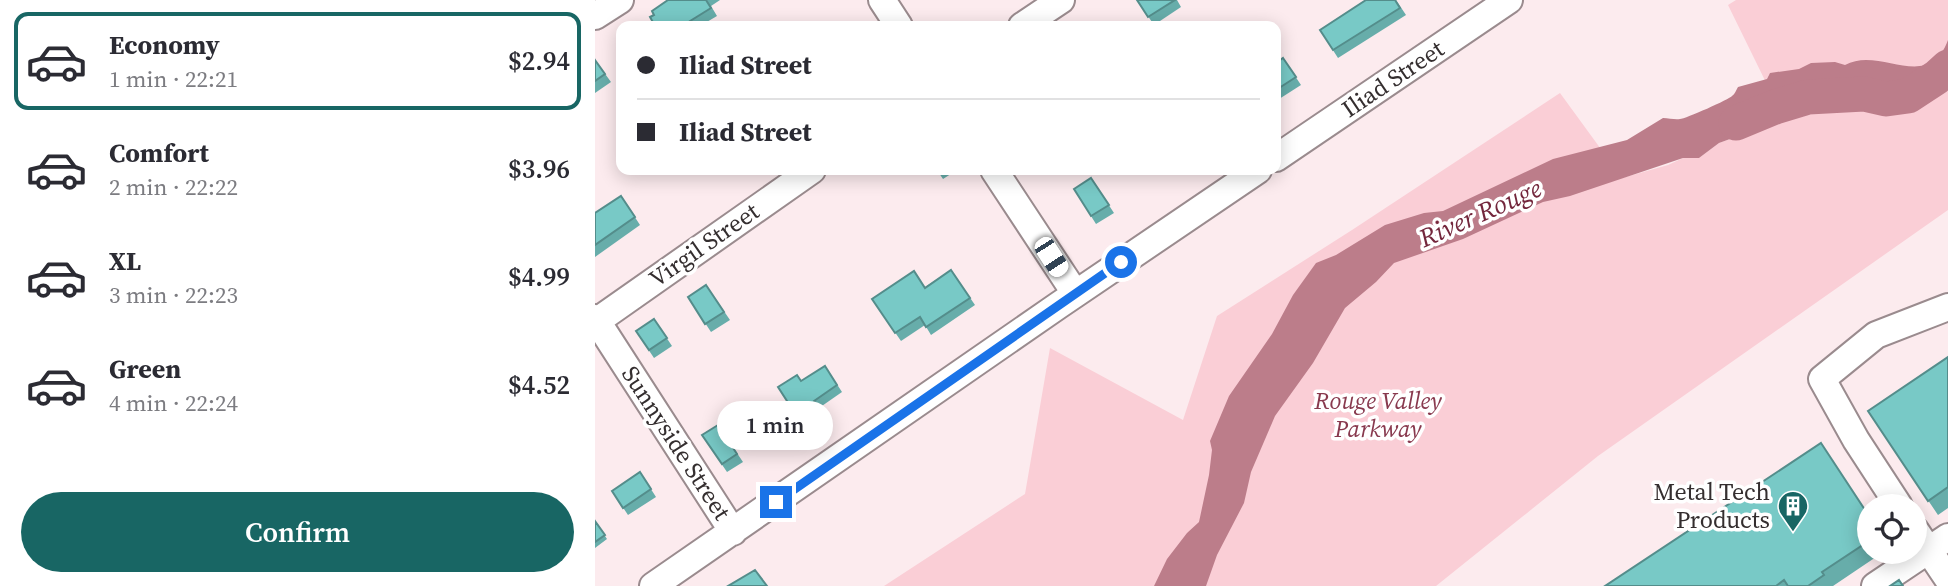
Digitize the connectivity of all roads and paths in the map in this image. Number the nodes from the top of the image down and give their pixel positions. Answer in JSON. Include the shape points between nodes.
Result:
{"nodes":[{"id":1,"x":619,"y":0,"type":"edge"},
{"id":2,"x":882,"y":0,"type":"edge"},
{"id":3,"x":1061,"y":0,"type":"edge"},
{"id":4,"x":1509,"y":0,"type":"edge"},
{"id":5,"x":595,"y":16,"type":"edge"},
{"id":6,"x":896,"y":21,"type":"edge"},
{"id":7,"x":1030,"y":21,"type":"edge"},
{"id":8,"x":1281,"y":155,"type":"edge"},
{"id":9,"x":805,"y":175,"type":"edge"},
{"id":10,"x":997,"y":175,"type":"edge"},
{"id":11,"x":1251,"y":175,"type":"edge"},
{"id":12,"x":1075,"y":293,"type":"junction"},
{"id":13,"x":1948,"y":307,"type":"edge"},
{"id":14,"x":596,"y":319,"type":"edge"},
{"id":15,"x":1891,"y":494,"type":"edge"},
{"id":16,"x":733,"y":532,"type":"junction"},
{"id":17,"x":1930,"y":539,"type":"edge"},
{"id":18,"x":1948,"y":579,"type":"edge"},
{"id":19,"x":653,"y":586,"type":"edge"},
{"id":20,"x":1875,"y":586,"type":"edge"}],
"edges":[{"from":1,"to":5,"type":"street"},
{"from":2,"to":6,"type":"street"},
{"from":3,"to":7,"type":"street"},
{"from":4,"to":8,"type":"street","name":"Iliad Street"},
{"from":9,"to":14,"type":"street","name":"Virgil Street"},
{"from":10,"to":12,"type":"street"},
{"from":11,"to":12,"type":"street"},
{"from":12,"to":16,"type":"street"},
{"from":13,"to":15,"type":"street","via":[[1876,335],[1822,379]]},
{"from":14,"to":16,"type":"street","name":"Sunnyside Street"},
{"from":16,"to":19,"type":"street"},
{"from":17,"to":18,"type":"street"},
{"from":17,"to":20,"type":"street"}]}
